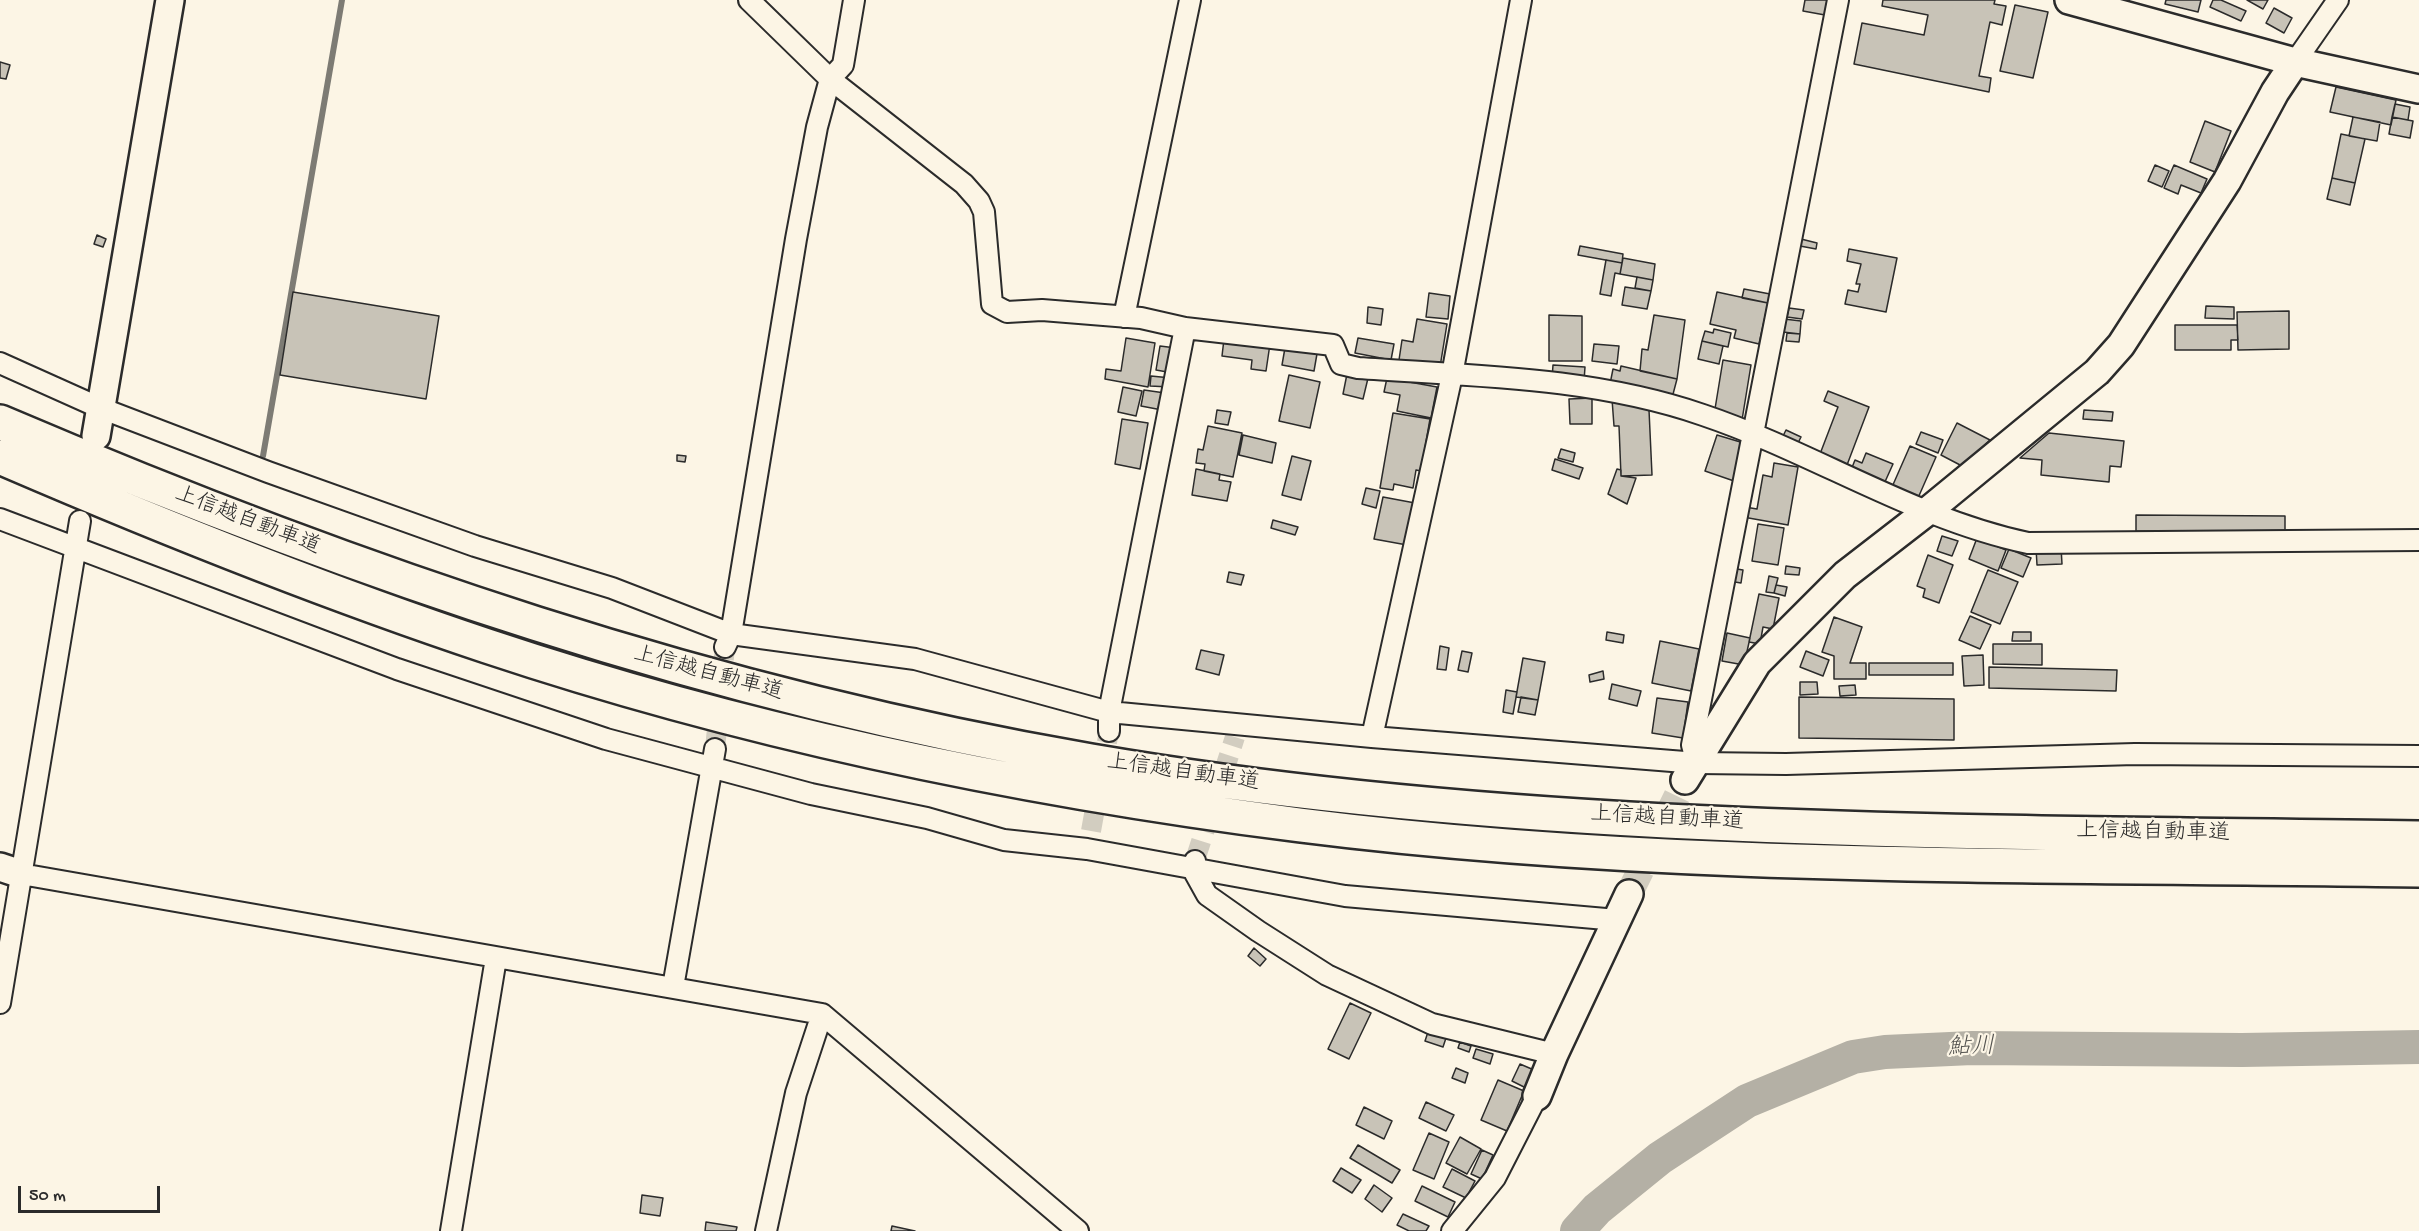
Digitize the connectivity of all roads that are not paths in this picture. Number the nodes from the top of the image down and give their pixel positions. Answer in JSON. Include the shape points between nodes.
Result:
{"nodes":[{"id":1,"x":170,"y":0,"type":"edge"},
{"id":2,"x":749,"y":0,"type":"edge"},
{"id":3,"x":854,"y":0,"type":"edge"},
{"id":4,"x":1190,"y":0,"type":"edge"},
{"id":5,"x":1521,"y":0,"type":"edge"},
{"id":6,"x":1838,"y":0,"type":"edge"},
{"id":7,"x":2069,"y":0,"type":"edge"},
{"id":8,"x":2338,"y":0,"type":"edge"},
{"id":9,"x":2295,"y":62,"type":"junction"},
{"id":10,"x":830,"y":79,"type":"junction"},
{"id":11,"x":2419,"y":89,"type":"edge"},
{"id":12,"x":1124,"y":317,"type":"junction"},
{"id":13,"x":1185,"y":328,"type":"junction"},
{"id":14,"x":0,"y":363,"type":"edge"},
{"id":15,"x":1452,"y":375,"type":"junction"},
{"id":16,"x":98,"y":407,"type":"junction"},
{"id":17,"x":0,"y":422,"type":"edge"},
{"id":18,"x":1752,"y":434,"type":"junction"},
{"id":19,"x":96,"y":436,"type":"dead end"},
{"id":20,"x":0,"y":457,"type":"edge"},
{"id":21,"x":1929,"y":510,"type":"junction"},
{"id":22,"x":0,"y":519,"type":"edge"},
{"id":23,"x":80,"y":521,"type":"dead end"},
{"id":24,"x":2419,"y":540,"type":"edge"},
{"id":25,"x":76,"y":547,"type":"junction"},
{"id":26,"x":728,"y":641,"type":"junction"},
{"id":27,"x":1109,"y":712,"type":"junction"},
{"id":28,"x":1109,"y":731,"type":"tunnel mouth"},
{"id":29,"x":1372,"y":737,"type":"junction"},
{"id":30,"x":716,"y":749,"type":"tunnel mouth"},
{"id":31,"x":2419,"y":756,"type":"edge"},
{"id":32,"x":712,"y":769,"type":"junction"},
{"id":33,"x":1691,"y":771,"type":"junction"},
{"id":34,"x":2419,"y":838,"type":"edge"},
{"id":35,"x":1194,"y":864,"type":"junction"},
{"id":36,"x":10,"y":870,"type":"edge"},
{"id":37,"x":2419,"y":870,"type":"edge"},
{"id":38,"x":1629,"y":894,"type":"tunnel mouth"},
{"id":39,"x":1617,"y":920,"type":"junction"},
{"id":40,"x":496,"y":958,"type":"junction"},
{"id":41,"x":673,"y":987,"type":"junction"},
{"id":42,"x":0,"y":1003,"type":"edge"},
{"id":43,"x":822,"y":1014,"type":"junction"},
{"id":44,"x":1554,"y":1054,"type":"junction"},
{"id":45,"x":1537,"y":1096,"type":"joint"},
{"id":46,"x":451,"y":1231,"type":"edge"},
{"id":47,"x":766,"y":1231,"type":"edge"},
{"id":48,"x":1078,"y":1231,"type":"edge"},
{"id":49,"x":1452,"y":1231,"type":"edge"}],
"edges":[{"from":1,"to":16,"type":"street"},
{"from":2,"to":10,"type":"street"},
{"from":3,"to":10,"type":"street","via":[[843,66]]},
{"from":4,"to":12,"type":"street"},
{"from":5,"to":15,"type":"street"},
{"from":6,"to":18,"type":"street"},
{"from":7,"to":9,"type":"street"},
{"from":8,"to":9,"type":"street"},
{"from":9,"to":11,"type":"street"},
{"from":9,"to":21,"type":"street","via":[[2227,181],[2121,345],[2097,372]]},
{"from":10,"to":12,"type":"street","via":[[964,184],[979,201],[984,212],[992,304],[1007,312],[1042,310]]},
{"from":10,"to":26,"type":"street","via":[[795,238]]},
{"from":12,"to":13,"type":"street"},
{"from":13,"to":15,"type":"street","via":[[1333,345],[1341,364],[1358,368]]},
{"from":13,"to":27,"type":"street"},
{"from":14,"to":16,"type":"street"},
{"from":15,"to":18,"type":"street","via":[[1543,381],[1643,396]]},
{"from":15,"to":29,"type":"street"},
{"from":16,"to":19,"type":"street"},
{"from":16,"to":26,"type":"street","via":[[475,546],[612,588]]},
{"from":17,"to":34,"type":"highway","name":"上信越自動車道","via":[[304,544],[596,644],[793,698],[1094,761],[1383,800],[1608,818],[1841,828]]},
{"from":18,"to":21,"type":"street"},
{"from":18,"to":33,"type":"street","via":[[1692,745]]},
{"from":20,"to":37,"type":"highway","name":"上信越自動車道","via":[[286,574],[590,678],[790,732],[911,760],[1077,791],[1301,825],[1607,852],[1843,861]]},
{"from":21,"to":24,"type":"street","via":[[2028,543]]},
{"from":21,"to":33,"type":"street","via":[[1845,575],[1757,663]]},
{"from":22,"to":25,"type":"street"},
{"from":23,"to":25,"type":"street"},
{"from":25,"to":32,"type":"street","via":[[390,667],[606,739]]},
{"from":25,"to":36,"type":"street"},
{"from":26,"to":27,"type":"street","via":[[915,659]]},
{"from":27,"to":28,"type":"street"},
{"from":27,"to":29,"type":"street","via":[[1237,731]]},
{"from":29,"to":33,"type":"street"},
{"from":30,"to":32,"type":"street"},
{"from":31,"to":33,"type":"street","via":[[2135,754],[1786,764]]},
{"from":32,"to":35,"type":"street","via":[[927,818],[1004,840],[1089,840]]},
{"from":32,"to":41,"type":"street"},
{"from":35,"to":39,"type":"street","via":[[1345,896]]},
{"from":35,"to":44,"type":"street","via":[[1207,895],[1327,975],[1432,1024]]},
{"from":36,"to":40,"type":"street"},
{"from":36,"to":42,"type":"street"},
{"from":38,"to":39,"type":"street"},
{"from":39,"to":44,"type":"street"},
{"from":40,"to":41,"type":"street"},
{"from":40,"to":46,"type":"street"},
{"from":41,"to":43,"type":"street"},
{"from":43,"to":47,"type":"street","via":[[796,1093]]},
{"from":43,"to":48,"type":"street"},
{"from":44,"to":45,"type":"street"},
{"from":45,"to":49,"type":"street","via":[[1495,1178]]}]}
